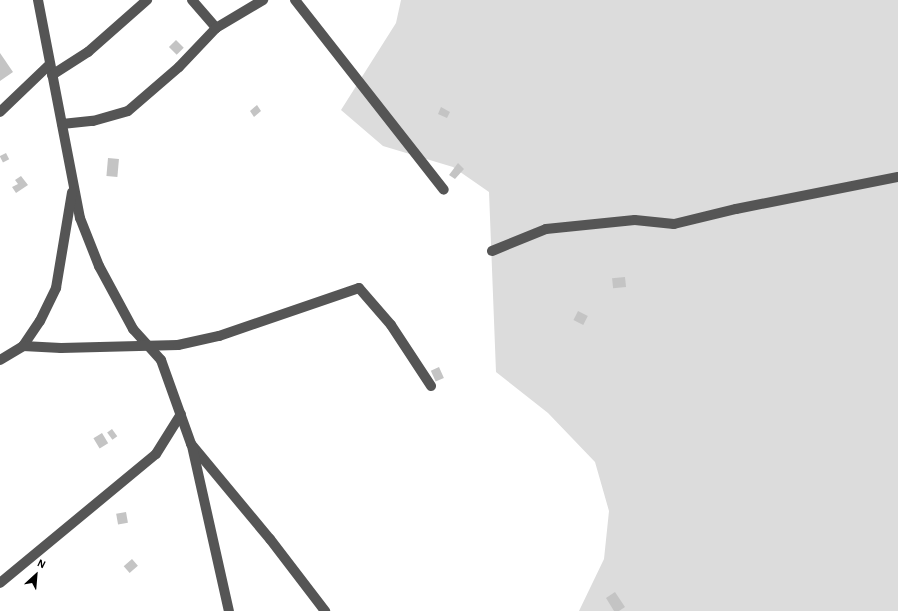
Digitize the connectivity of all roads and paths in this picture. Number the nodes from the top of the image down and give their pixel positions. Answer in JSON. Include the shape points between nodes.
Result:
{"nodes":[{"id":1,"x":38,"y":0,"type":"edge"},
{"id":2,"x":147,"y":0,"type":"edge"},
{"id":3,"x":192,"y":0,"type":"edge"},
{"id":4,"x":263,"y":0,"type":"edge"},
{"id":5,"x":295,"y":0,"type":"edge"},
{"id":6,"x":216,"y":28,"type":"junction"},
{"id":7,"x":50,"y":64,"type":"junction"},
{"id":8,"x":52,"y":75,"type":"junction"},
{"id":9,"x":0,"y":112,"type":"edge"},
{"id":10,"x":62,"y":124,"type":"junction"},
{"id":11,"x":898,"y":177,"type":"edge"},
{"id":12,"x":73,"y":186,"type":"junction"},
{"id":13,"x":444,"y":190,"type":"dead end"},
{"id":14,"x":492,"y":251,"type":"dead end"},
{"id":15,"x":23,"y":346,"type":"junction"},
{"id":16,"x":151,"y":346,"type":"junction"},
{"id":17,"x":0,"y":360,"type":"edge"},
{"id":18,"x":431,"y":386,"type":"dead end"},
{"id":19,"x":181,"y":414,"type":"junction"},
{"id":20,"x":191,"y":444,"type":"junction"},
{"id":21,"x":0,"y":583,"type":"edge"},
{"id":22,"x":229,"y":611,"type":"edge"},
{"id":23,"x":325,"y":611,"type":"edge"}],
"edges":[{"from":1,"to":7,"type":"street"},
{"from":2,"to":8,"type":"street","via":[[88,52]]},
{"from":3,"to":6,"type":"street"},
{"from":4,"to":6,"type":"street"},
{"from":5,"to":13,"type":"street"},
{"from":6,"to":10,"type":"street","via":[[179,67],[128,111],[93,121]]},
{"from":7,"to":8,"type":"street"},
{"from":7,"to":9,"type":"street"},
{"from":8,"to":10,"type":"street"},
{"from":10,"to":12,"type":"street","via":[[72,168]]},
{"from":11,"to":14,"type":"street","via":[[674,224],[635,220],[546,230]]},
{"from":12,"to":15,"type":"street","via":[[56,288],[40,321]]},
{"from":12,"to":16,"type":"street","via":[[80,218],[99,266],[134,329]]},
{"from":15,"to":16,"type":"street"},
{"from":15,"to":17,"type":"street"},
{"from":16,"to":18,"type":"street","via":[[178,345],[219,336],[358,288],[391,325]]},
{"from":16,"to":19,"type":"street","via":[[161,360]]},
{"from":19,"to":20,"type":"street"},
{"from":19,"to":21,"type":"street","via":[[156,454]]},
{"from":20,"to":22,"type":"street"},
{"from":20,"to":23,"type":"street","via":[[270,539]]}]}
